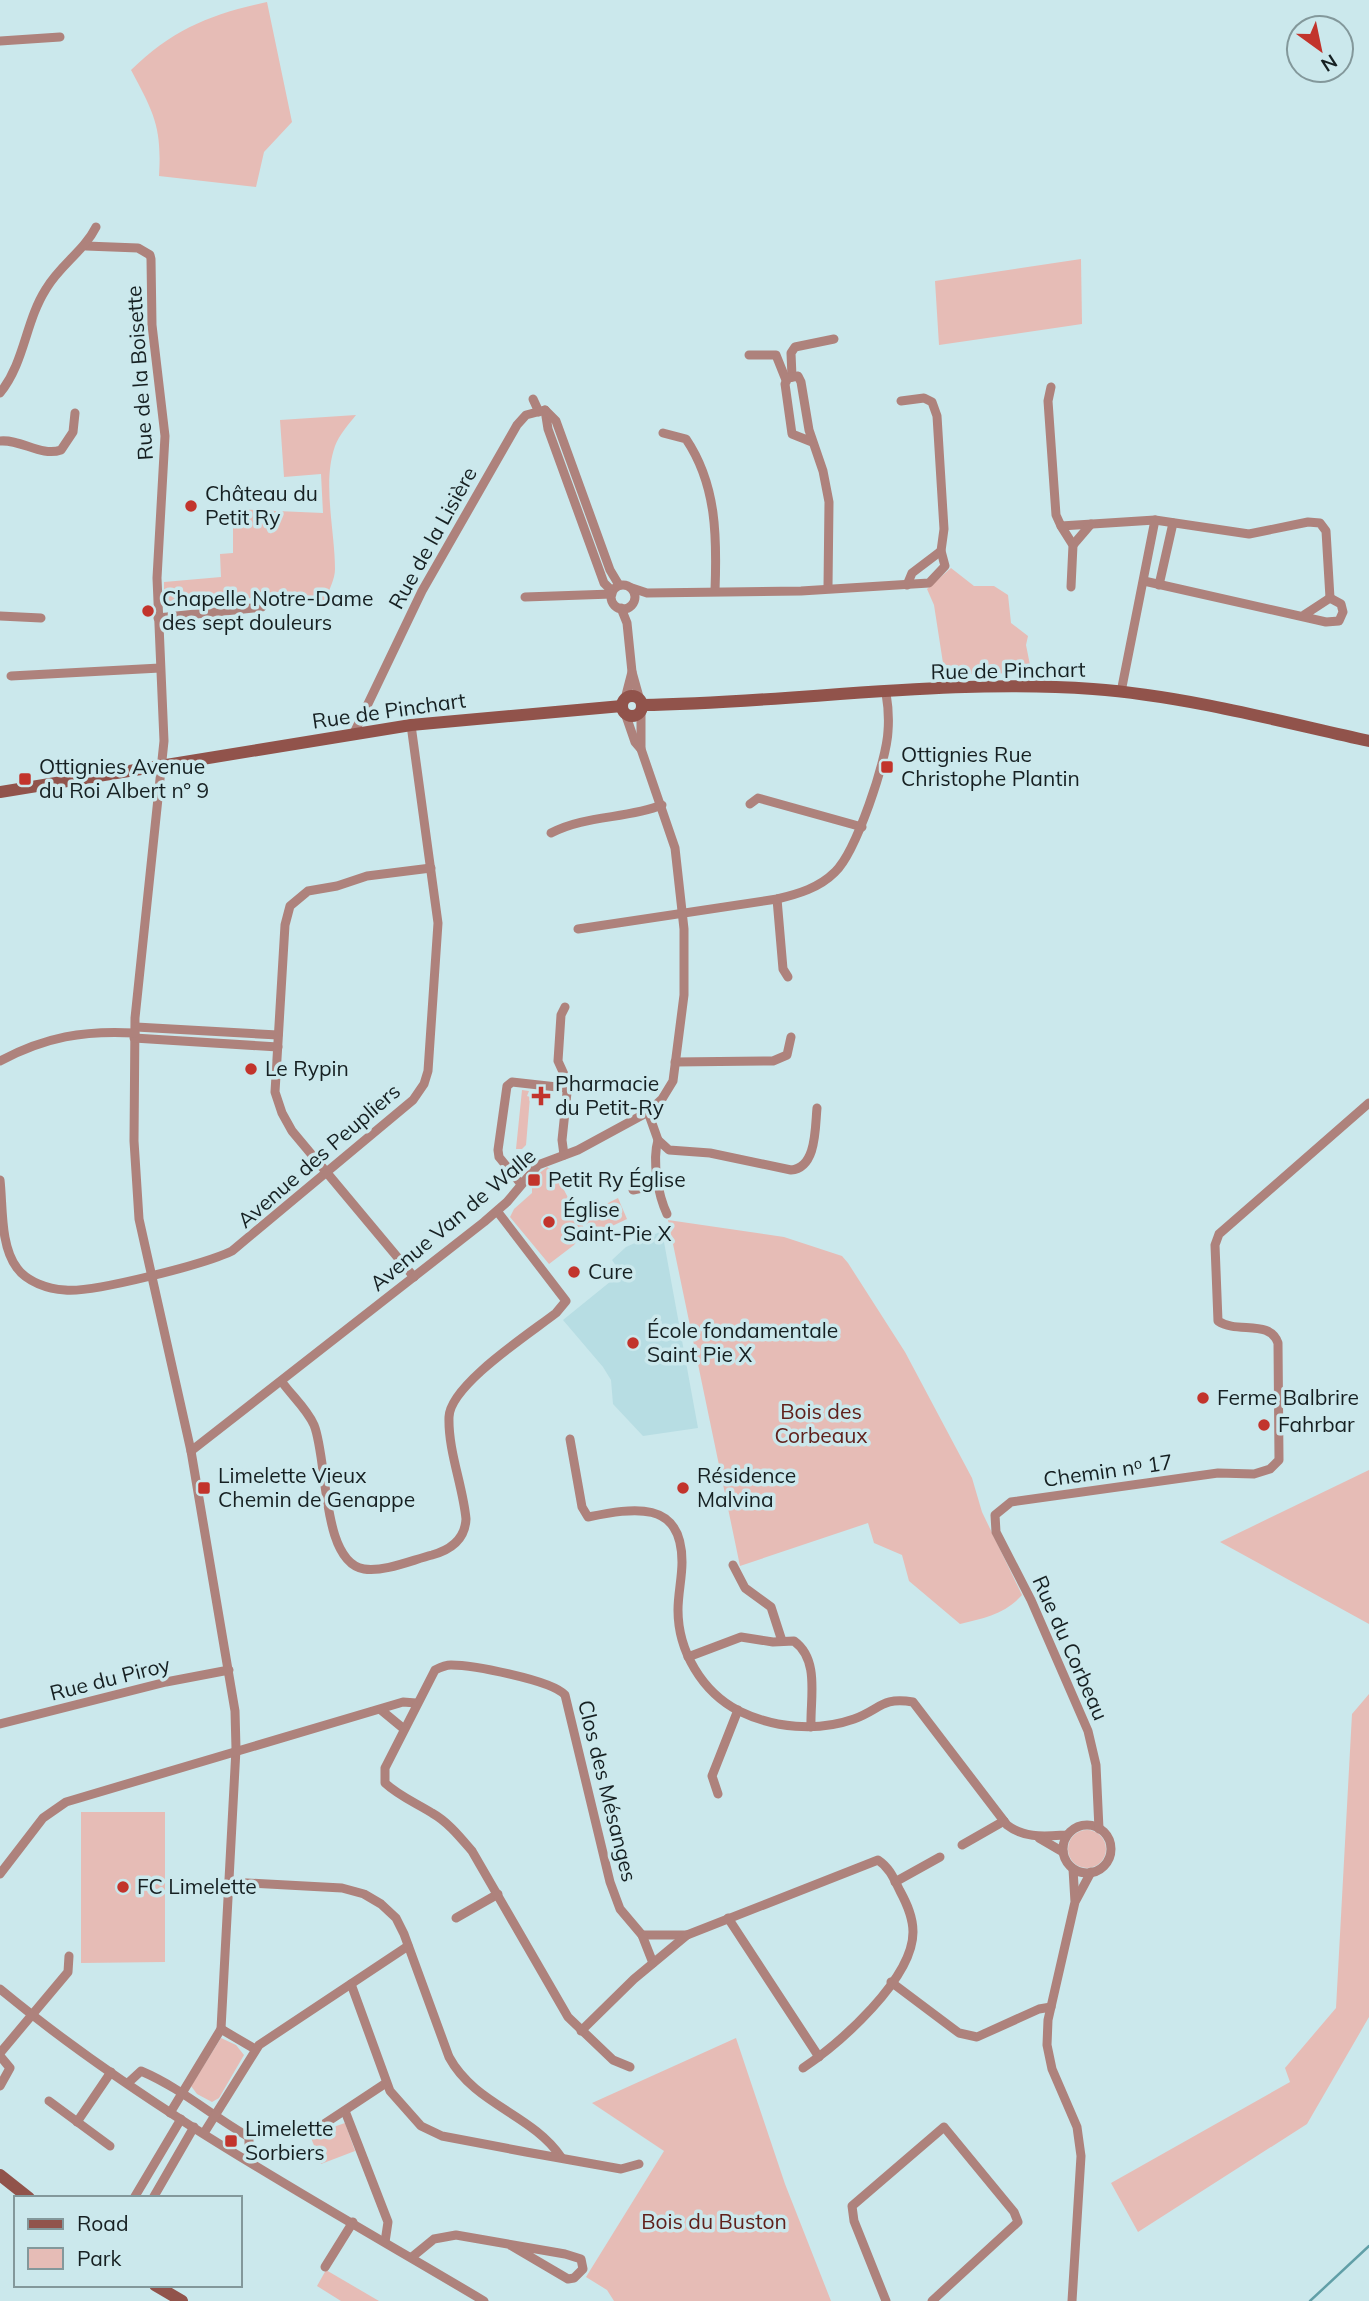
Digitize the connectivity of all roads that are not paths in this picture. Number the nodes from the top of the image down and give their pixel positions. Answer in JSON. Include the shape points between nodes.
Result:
{"nodes":[{"id":1,"x":60,"y":37,"type":"dead end"},
{"id":2,"x":1,"y":40,"type":"edge"},
{"id":3,"x":96,"y":227,"type":"dead end"},
{"id":4,"x":86,"y":246,"type":"junction"},
{"id":5,"x":834,"y":339,"type":"dead end"},
{"id":6,"x":749,"y":355,"type":"dead end"},
{"id":7,"x":789,"y":378,"type":"junction"},
{"id":8,"x":1051,"y":387,"type":"dead end"},
{"id":9,"x":0,"y":393,"type":"edge"},
{"id":10,"x":533,"y":399,"type":"dead end"},
{"id":11,"x":901,"y":401,"type":"dead end"},
{"id":12,"x":542,"y":411,"type":"junction"},
{"id":13,"x":75,"y":413,"type":"dead end"},
{"id":14,"x":663,"y":433,"type":"dead end"},
{"id":15,"x":0,"y":442,"type":"edge"},
{"id":16,"x":812,"y":442,"type":"junction"},
{"id":17,"x":1155,"y":520,"type":"junction"},
{"id":18,"x":1173,"y":523,"type":"junction"},
{"id":19,"x":1091,"y":524,"type":"junction"},
{"id":20,"x":1061,"y":526,"type":"junction"},
{"id":21,"x":1073,"y":545,"type":"junction"},
{"id":22,"x":941,"y":551,"type":"junction"},
{"id":23,"x":1144,"y":581,"type":"junction"},
{"id":24,"x":604,"y":583,"type":"junction"},
{"id":25,"x":907,"y":585,"type":"junction"},
{"id":26,"x":1159,"y":585,"type":"junction"},
{"id":27,"x":828,"y":587,"type":"junction"},
{"id":28,"x":1071,"y":587,"type":"dead end"},
{"id":29,"x":632,"y":589,"type":"junction"},
{"id":30,"x":715,"y":591,"type":"junction"},
{"id":31,"x":614,"y":593,"type":"junction"},
{"id":32,"x":647,"y":593,"type":"junction"},
{"id":33,"x":594,"y":594,"type":"junction"},
{"id":34,"x":525,"y":597,"type":"dead end"},
{"id":35,"x":1330,"y":598,"type":"junction"},
{"id":36,"x":628,"y":605,"type":"junction"},
{"id":37,"x":262,"y":607,"type":"dead end"},
{"id":38,"x":1304,"y":615,"type":"junction"},
{"id":39,"x":0,"y":616,"type":"edge"},
{"id":40,"x":41,"y":618,"type":"dead end"},
{"id":41,"x":158,"y":618,"type":"junction"},
{"id":42,"x":160,"y":668,"type":"junction"},
{"id":43,"x":632,"y":672,"type":"junction"},
{"id":44,"x":11,"y":676,"type":"dead end"},
{"id":45,"x":1121,"y":692,"type":"junction"},
{"id":46,"x":886,"y":693,"type":"junction"},
{"id":47,"x":641,"y":705,"type":"junction"},
{"id":48,"x":624,"y":706,"type":"junction"},
{"id":49,"x":411,"y":725,"type":"junction"},
{"id":50,"x":354,"y":733,"type":"junction"},
{"id":51,"x":1369,"y":741,"type":"edge"},
{"id":52,"x":641,"y":749,"type":"junction"},
{"id":53,"x":163,"y":764,"type":"junction"},
{"id":54,"x":0,"y":792,"type":"edge"},
{"id":55,"x":750,"y":804,"type":"dead end"},
{"id":56,"x":662,"y":805,"type":"junction"},
{"id":57,"x":862,"y":827,"type":"junction"},
{"id":58,"x":551,"y":833,"type":"dead end"},
{"id":59,"x":431,"y":868,"type":"junction"},
{"id":60,"x":777,"y":899,"type":"junction"},
{"id":61,"x":681,"y":912,"type":"junction"},
{"id":62,"x":578,"y":929,"type":"dead end"},
{"id":63,"x":788,"y":977,"type":"dead end"},
{"id":64,"x":565,"y":1007,"type":"dead end"},
{"id":65,"x":205,"y":1031,"type":"junction"},
{"id":66,"x":135,"y":1033,"type":"junction"},
{"id":67,"x":278,"y":1035,"type":"junction"},
{"id":68,"x":791,"y":1037,"type":"dead end"},
{"id":69,"x":204,"y":1043,"type":"junction"},
{"id":70,"x":278,"y":1046,"type":"junction"},
{"id":71,"x":0,"y":1061,"type":"edge"},
{"id":72,"x":675,"y":1062,"type":"junction"},
{"id":73,"x":566,"y":1088,"type":"junction"},
{"id":74,"x":1369,"y":1103,"type":"edge"},
{"id":75,"x":817,"y":1108,"type":"dead end"},
{"id":76,"x":648,"y":1112,"type":"junction"},
{"id":77,"x":658,"y":1140,"type":"junction"},
{"id":78,"x":564,"y":1154,"type":"junction"},
{"id":79,"x":328,"y":1172,"type":"junction"},
{"id":80,"x":0,"y":1180,"type":"edge"},
{"id":81,"x":521,"y":1184,"type":"junction"},
{"id":82,"x":660,"y":1184,"type":"junction"},
{"id":83,"x":633,"y":1190,"type":"dead end"},
{"id":84,"x":497,"y":1211,"type":"junction"},
{"id":85,"x":667,"y":1214,"type":"dead end"},
{"id":86,"x":153,"y":1273,"type":"junction"},
{"id":87,"x":414,"y":1277,"type":"junction"},
{"id":88,"x":282,"y":1382,"type":"junction"},
{"id":89,"x":570,"y":1438,"type":"dead end"},
{"id":90,"x":191,"y":1451,"type":"junction"},
{"id":91,"x":999,"y":1510,"type":"joint"},
{"id":92,"x":733,"y":1565,"type":"dead end"},
{"id":93,"x":782,"y":1641,"type":"junction"},
{"id":94,"x":688,"y":1657,"type":"junction"},
{"id":95,"x":229,"y":1670,"type":"junction"},
{"id":96,"x":416,"y":1703,"type":"junction"},
{"id":97,"x":381,"y":1710,"type":"junction"},
{"id":98,"x":738,"y":1710,"type":"junction"},
{"id":99,"x":0,"y":1724,"type":"edge"},
{"id":100,"x":811,"y":1727,"type":"junction"},
{"id":101,"x":404,"y":1729,"type":"junction"},
{"id":102,"x":236,"y":1749,"type":"junction"},
{"id":103,"x":718,"y":1794,"type":"dead end"},
{"id":104,"x":1096,"y":1806,"type":"junction"},
{"id":105,"x":1004,"y":1822,"type":"junction"},
{"id":106,"x":1085,"y":1825,"type":"junction"},
{"id":107,"x":1099,"y":1829,"type":"junction"},
{"id":108,"x":1067,"y":1835,"type":"junction"},
{"id":109,"x":1038,"y":1837,"type":"junction"},
{"id":110,"x":962,"y":1845,"type":"dead end"},
{"id":111,"x":1063,"y":1852,"type":"junction"},
{"id":112,"x":940,"y":1857,"type":"dead end"},
{"id":113,"x":1073,"y":1869,"type":"junction"},
{"id":114,"x":1091,"y":1872,"type":"junction"},
{"id":115,"x":0,"y":1874,"type":"edge"},
{"id":116,"x":230,"y":1882,"type":"junction"},
{"id":117,"x":895,"y":1882,"type":"junction"},
{"id":118,"x":498,"y":1894,"type":"junction"},
{"id":119,"x":1075,"y":1902,"type":"junction"},
{"id":120,"x":456,"y":1918,"type":"dead end"},
{"id":121,"x":728,"y":1918,"type":"junction"},
{"id":122,"x":642,"y":1935,"type":"junction"},
{"id":123,"x":687,"y":1935,"type":"junction"},
{"id":124,"x":408,"y":1946,"type":"junction"},
{"id":125,"x":69,"y":1956,"type":"dead end"},
{"id":126,"x":653,"y":1963,"type":"junction"},
{"id":127,"x":891,"y":1982,"type":"junction"},
{"id":128,"x":351,"y":1983,"type":"junction"},
{"id":129,"x":0,"y":1989,"type":"edge"},
{"id":130,"x":1051,"y":2007,"type":"junction"},
{"id":131,"x":31,"y":2015,"type":"junction"},
{"id":132,"x":221,"y":2029,"type":"junction"},
{"id":133,"x":581,"y":2031,"type":"junction"},
{"id":134,"x":255,"y":2049,"type":"junction"},
{"id":135,"x":0,"y":2054,"type":"edge"},
{"id":136,"x":819,"y":2057,"type":"junction"},
{"id":137,"x":630,"y":2067,"type":"dead end"},
{"id":138,"x":803,"y":2068,"type":"dead end"},
{"id":139,"x":111,"y":2073,"type":"junction"},
{"id":140,"x":128,"y":2083,"type":"junction"},
{"id":141,"x":386,"y":2083,"type":"junction"},
{"id":142,"x":0,"y":2086,"type":"edge"},
{"id":143,"x":182,"y":2094,"type":"junction"},
{"id":144,"x":48,"y":2101,"type":"dead end"},
{"id":145,"x":345,"y":2111,"type":"junction"},
{"id":146,"x":170,"y":2113,"type":"junction"},
{"id":147,"x":216,"y":2116,"type":"junction"},
{"id":148,"x":181,"y":2119,"type":"junction"},
{"id":149,"x":77,"y":2122,"type":"junction"},
{"id":150,"x":324,"y":2123,"type":"dead end"},
{"id":151,"x":194,"y":2127,"type":"junction"},
{"id":152,"x":204,"y":2133,"type":"junction"},
{"id":153,"x":110,"y":2146,"type":"dead end"},
{"id":154,"x":561,"y":2157,"type":"junction"},
{"id":155,"x":249,"y":2159,"type":"junction"},
{"id":156,"x":639,"y":2164,"type":"dead end"},
{"id":157,"x":0,"y":2175,"type":"edge"},
{"id":158,"x":26,"y":2196,"type":"edge"},
{"id":159,"x":135,"y":2196,"type":"edge"},
{"id":160,"x":154,"y":2196,"type":"edge"},
{"id":161,"x":353,"y":2222,"type":"junction"},
{"id":162,"x":385,"y":2242,"type":"junction"},
{"id":163,"x":510,"y":2245,"type":"junction"},
{"id":164,"x":412,"y":2257,"type":"junction"},
{"id":165,"x":325,"y":2267,"type":"dead end"},
{"id":166,"x":158,"y":2287,"type":"edge"},
{"id":167,"x":182,"y":2301,"type":"edge"},
{"id":168,"x":484,"y":2301,"type":"edge"},
{"id":169,"x":886,"y":2301,"type":"edge"},
{"id":170,"x":932,"y":2301,"type":"edge"},
{"id":171,"x":1072,"y":2301,"type":"edge"}],
"edges":[{"from":1,"to":2,"type":"street"},
{"from":3,"to":4,"type":"street"},
{"from":4,"to":9,"type":"street","via":[[75,251],[45,290],[17,365]]},
{"from":4,"to":41,"type":"street","name":"Rue de la Boisette","via":[[138,248],[150,255],[164,436]]},
{"from":5,"to":7,"type":"street","via":[[795,346]]},
{"from":6,"to":7,"type":"street","via":[[776,355]]},
{"from":7,"to":16,"type":"street","via":[[797,376],[802,382]]},
{"from":7,"to":16,"type":"street","via":[[792,434]]},
{"from":8,"to":20,"type":"street","via":[[1048,401],[1056,515]]},
{"from":10,"to":12,"type":"street"},
{"from":11,"to":22,"type":"street","via":[[924,398],[932,402],[937,416],[944,529]]},
{"from":12,"to":24,"type":"street"},
{"from":12,"to":31,"type":"street","via":[[556,421],[610,570]]},
{"from":12,"to":50,"type":"street","name":"Rue de la Lisière","via":[[526,415],[517,425],[422,591]]},
{"from":13,"to":15,"type":"street","via":[[73,432],[61,450],[48,452],[18,441]]},
{"from":14,"to":30,"type":"street","via":[[687,439],[703,470],[716,530]]},
{"from":16,"to":27,"type":"street","via":[[829,502]]},
{"from":17,"to":18,"type":"street"},
{"from":17,"to":19,"type":"street"},
{"from":17,"to":23,"type":"street"},
{"from":18,"to":26,"type":"street"},
{"from":18,"to":35,"type":"street","via":[[1250,534],[1320,523],[1326,531]]},
{"from":19,"to":20,"type":"street"},
{"from":19,"to":21,"type":"street"},
{"from":20,"to":21,"type":"street"},
{"from":21,"to":28,"type":"street"},
{"from":22,"to":25,"type":"street","via":[[912,573]]},
{"from":22,"to":25,"type":"street","via":[[943,569],[926,584]]},
{"from":23,"to":26,"type":"street"},
{"from":23,"to":45,"type":"street"},
{"from":24,"to":31,"type":"street"},
{"from":24,"to":33,"type":"street"},
{"from":25,"to":27,"type":"street"},
{"from":26,"to":38,"type":"street"},
{"from":27,"to":30,"type":"street"},
{"from":29,"to":31,"type":"street"},
{"from":29,"to":32,"type":"street"},
{"from":29,"to":36,"type":"street"},
{"from":30,"to":32,"type":"street"},
{"from":31,"to":33,"type":"street"},
{"from":31,"to":36,"type":"street"},
{"from":32,"to":36,"type":"street"},
{"from":33,"to":34,"type":"street"},
{"from":35,"to":38,"type":"street"},
{"from":35,"to":38,"type":"street","via":[[1342,607],[1339,621]]},
{"from":36,"to":43,"type":"street"},
{"from":37,"to":41,"type":"street"},
{"from":39,"to":40,"type":"street"},
{"from":41,"to":42,"type":"street","name":"Rue de la Boisette"},
{"from":42,"to":44,"type":"street"},
{"from":42,"to":53,"type":"street","name":"Rue de la Boisette"},
{"from":43,"to":47,"type":"street","name":"Avenue Van de Walle"},
{"from":43,"to":48,"type":"street"},
{"from":45,"to":46,"type":"main road","name":"Rue de Pinchart","via":[[1017,687]]},
{"from":45,"to":51,"type":"main road","name":"Rue de Pinchart"},
{"from":46,"to":47,"type":"main road","name":"Rue de Pinchart"},
{"from":46,"to":57,"type":"street","via":[[888,733]]},
{"from":47,"to":48,"type":"main road","via":[[631,696]]},
{"from":47,"to":48,"type":"main road","via":[[634,716]]},
{"from":47,"to":52,"type":"street","name":"Avenue Van de Walle"},
{"from":48,"to":49,"type":"main road","name":"Rue de Pinchart"},
{"from":48,"to":52,"type":"street","name":"Avenue Van de Walle"},
{"from":49,"to":50,"type":"main road","name":"Rue de Pinchart"},
{"from":49,"to":59,"type":"street","name":"Avenue des Peupliers"},
{"from":50,"to":53,"type":"main road","name":"Rue de Pinchart"},
{"from":52,"to":56,"type":"street","name":"Avenue Van de Walle"},
{"from":53,"to":54,"type":"main road","name":"Rue de Pinchart"},
{"from":53,"to":66,"type":"street","name":"Rue de la Boisette"},
{"from":55,"to":57,"type":"street","via":[[758,798]]},
{"from":56,"to":58,"type":"street","via":[[642,813],[569,823]]},
{"from":56,"to":61,"type":"street","name":"Avenue Van de Walle","via":[[675,848]]},
{"from":57,"to":60,"type":"street","via":[[832,875],[806,891]]},
{"from":59,"to":67,"type":"street","via":[[367,876],[308,891],[293,900],[285,925]]},
{"from":59,"to":79,"type":"street","name":"Avenue des Peupliers","via":[[438,923],[426,1077],[408,1105]]},
{"from":60,"to":61,"type":"street"},
{"from":60,"to":63,"type":"street","via":[[783,969]]},
{"from":61,"to":62,"type":"street"},
{"from":61,"to":72,"type":"street","name":"Avenue Van de Walle","via":[[684,995]]},
{"from":64,"to":73,"type":"street","via":[[558,1061],[568,1081]]},
{"from":65,"to":66,"type":"street"},
{"from":65,"to":67,"type":"street"},
{"from":65,"to":69,"type":"street"},
{"from":66,"to":69,"type":"street"},
{"from":66,"to":71,"type":"street","via":[[62,1035]]},
{"from":66,"to":86,"type":"street","name":"Rue de la Boisette","via":[[139,1219]]},
{"from":67,"to":70,"type":"street"},
{"from":68,"to":72,"type":"street","via":[[787,1055],[774,1061]]},
{"from":69,"to":70,"type":"street"},
{"from":70,"to":79,"type":"street","via":[[275,1092],[282,1113]]},
{"from":72,"to":76,"type":"street","name":"Avenue Van de Walle","via":[[668,1090]]},
{"from":73,"to":78,"type":"street"},
{"from":73,"to":81,"type":"street","via":[[512,1082],[507,1086],[498,1150]]},
{"from":74,"to":91,"type":"street","name":"Chemin nᵒ 17","via":[[1219,1234],[1215,1245],[1218,1321],[1229,1329],[1268,1329],[1275,1335],[1279,1460],[1254,1474],[1224,1473],[1016,1501]]},
{"from":75,"to":77,"type":"street","via":[[811,1152],[796,1170],[669,1150]]},
{"from":76,"to":77,"type":"street"},
{"from":76,"to":78,"type":"street","name":"Avenue Van de Walle"},
{"from":77,"to":82,"type":"street"},
{"from":78,"to":81,"type":"street","name":"Avenue Van de Walle","via":[[538,1165]]},
{"from":79,"to":86,"type":"street","name":"Avenue des Peupliers","via":[[232,1251],[202,1263]]},
{"from":79,"to":87,"type":"street"},
{"from":80,"to":86,"type":"street","name":"Avenue des Peupliers","via":[[8,1251],[28,1278],[68,1291]]},
{"from":81,"to":84,"type":"street","name":"Avenue Van de Walle"},
{"from":82,"to":83,"type":"street"},
{"from":82,"to":85,"type":"street"},
{"from":84,"to":87,"type":"street","name":"Avenue Van de Walle"},
{"from":84,"to":88,"type":"street","via":[[566,1301],[556,1314],[463,1387],[452,1403],[450,1427],[466,1519],[460,1538],[444,1551],[383,1568],[357,1567],[340,1553],[314,1426]]},
{"from":86,"to":90,"type":"street","name":"Rue de la Boisette"},
{"from":87,"to":88,"type":"street","name":"Avenue Van de Walle"},
{"from":88,"to":90,"type":"street","name":"Avenue Van de Walle"},
{"from":89,"to":94,"type":"street","via":[[582,1507],[588,1517],[626,1510],[664,1517],[678,1537],[682,1570],[678,1619]]},
{"from":90,"to":95,"type":"street","name":"Rue de la Boisette"},
{"from":91,"to":104,"type":"street","name":"Rue du Corbeau","via":[[996,1532],[1088,1731],[1096,1765]]},
{"from":92,"to":93,"type":"street","via":[[745,1588],[771,1607]]},
{"from":93,"to":94,"type":"street","via":[[741,1637]]},
{"from":93,"to":100,"type":"street","via":[[794,1641],[809,1659]]},
{"from":94,"to":98,"type":"street","via":[[707,1685]]},
{"from":95,"to":99,"type":"street","name":"Rue du Piroy"},
{"from":95,"to":102,"type":"street","name":"Rue de la Boisette"},
{"from":96,"to":97,"type":"street","via":[[403,1702]]},
{"from":96,"to":101,"type":"street","name":"Clos des Mésanges"},
{"from":96,"to":122,"type":"street","name":"Clos des Mésanges","via":[[432,1674],[446,1665],[524,1679],[563,1692],[610,1882],[621,1909]]},
{"from":97,"to":101,"type":"street"},
{"from":97,"to":102,"type":"street"},
{"from":98,"to":100,"type":"street","via":[[786,1726]]},
{"from":98,"to":103,"type":"street","via":[[712,1776]]},
{"from":100,"to":105,"type":"street","via":[[855,1719],[891,1699],[913,1702]]},
{"from":101,"to":118,"type":"street","name":"Clos des Mésanges","via":[[384,1768],[385,1783],[456,1832]]},
{"from":102,"to":115,"type":"street","via":[[56,1806]]},
{"from":102,"to":116,"type":"street","name":"Rue de la Boisette"},
{"from":104,"to":106,"type":"street"},
{"from":104,"to":107,"type":"street","name":"Rue du Corbeau"},
{"from":105,"to":109,"type":"street","via":[[1017,1832]]},
{"from":105,"to":110,"type":"street"},
{"from":106,"to":107,"type":"street"},
{"from":106,"to":108,"type":"street"},
{"from":107,"to":114,"type":"street","name":"Rue du Corbeau","via":[[1108,1837],[1110,1855]]},
{"from":108,"to":109,"type":"street"},
{"from":108,"to":111,"type":"street"},
{"from":109,"to":111,"type":"street"},
{"from":111,"to":113,"type":"street","name":"Rue du Corbeau"},
{"from":112,"to":117,"type":"street"},
{"from":113,"to":114,"type":"street"},
{"from":113,"to":119,"type":"street","name":"Rue du Corbeau"},
{"from":114,"to":119,"type":"street","name":"Rue du Corbeau"},
{"from":116,"to":124,"type":"street","via":[[342,1888],[364,1894],[392,1914]]},
{"from":116,"to":132,"type":"street","name":"Rue de la Boisette"},
{"from":117,"to":121,"type":"street","via":[[885,1865],[873,1861]]},
{"from":117,"to":127,"type":"street","via":[[909,1909],[913,1931],[907,1958]]},
{"from":118,"to":120,"type":"street"},
{"from":118,"to":133,"type":"street","name":"Clos des Mésanges","via":[[553,1995]]},
{"from":119,"to":130,"type":"street","name":"Rue du Corbeau"},
{"from":121,"to":123,"type":"street"},
{"from":121,"to":136,"type":"street"},
{"from":122,"to":123,"type":"street"},
{"from":122,"to":126,"type":"street","name":"Clos des Mésanges"},
{"from":123,"to":126,"type":"street"},
{"from":124,"to":128,"type":"street"},
{"from":124,"to":154,"type":"street","via":[[449,2057],[462,2077],[487,2100],[548,2140]]},
{"from":125,"to":131,"type":"street","via":[[68,1972]]},
{"from":126,"to":133,"type":"street"},
{"from":127,"to":130,"type":"street","via":[[959,2033],[976,2037]]},
{"from":127,"to":136,"type":"street","via":[[854,2028]]},
{"from":128,"to":134,"type":"street"},
{"from":128,"to":141,"type":"street"},
{"from":129,"to":131,"type":"street"},
{"from":130,"to":171,"type":"street","name":"Rue du Corbeau","via":[[1049,2056],[1077,2127],[1081,2156]]},
{"from":131,"to":135,"type":"street"},
{"from":131,"to":139,"type":"street"},
{"from":132,"to":134,"type":"street"},
{"from":132,"to":143,"type":"street"},
{"from":133,"to":137,"type":"street","name":"Clos des Mésanges","via":[[613,2060]]},
{"from":134,"to":147,"type":"street"},
{"from":135,"to":142,"type":"street","via":[[10,2072]]},
{"from":136,"to":138,"type":"street"},
{"from":139,"to":140,"type":"street"},
{"from":139,"to":149,"type":"street"},
{"from":140,"to":143,"type":"street","via":[[141,2071]]},
{"from":140,"to":146,"type":"street"},
{"from":141,"to":145,"type":"street"},
{"from":141,"to":154,"type":"street","via":[[408,2115],[436,2133]]},
{"from":143,"to":146,"type":"street"},
{"from":143,"to":147,"type":"street"},
{"from":144,"to":149,"type":"street"},
{"from":145,"to":150,"type":"street"},
{"from":145,"to":162,"type":"street","via":[[388,2222]]},
{"from":146,"to":148,"type":"street"},
{"from":147,"to":152,"type":"street"},
{"from":147,"to":155,"type":"street","via":[[249,2137]]},
{"from":148,"to":151,"type":"street"},
{"from":148,"to":159,"type":"street"},
{"from":149,"to":153,"type":"street"},
{"from":151,"to":152,"type":"street"},
{"from":151,"to":160,"type":"street"},
{"from":152,"to":155,"type":"street"},
{"from":154,"to":156,"type":"street","via":[[621,2168]]},
{"from":155,"to":161,"type":"street"},
{"from":157,"to":158,"type":"main road"},
{"from":161,"to":162,"type":"street"},
{"from":161,"to":165,"type":"street"},
{"from":162,"to":164,"type":"street"},
{"from":163,"to":163,"type":"street","via":[[568,2278],[583,2269],[581,2259]]},
{"from":163,"to":164,"type":"street","via":[[444,2236],[422,2246]]},
{"from":164,"to":168,"type":"street"},
{"from":166,"to":167,"type":"main road"},
{"from":169,"to":170,"type":"street","via":[[852,2206],[944,2127],[1018,2222]]}]}
